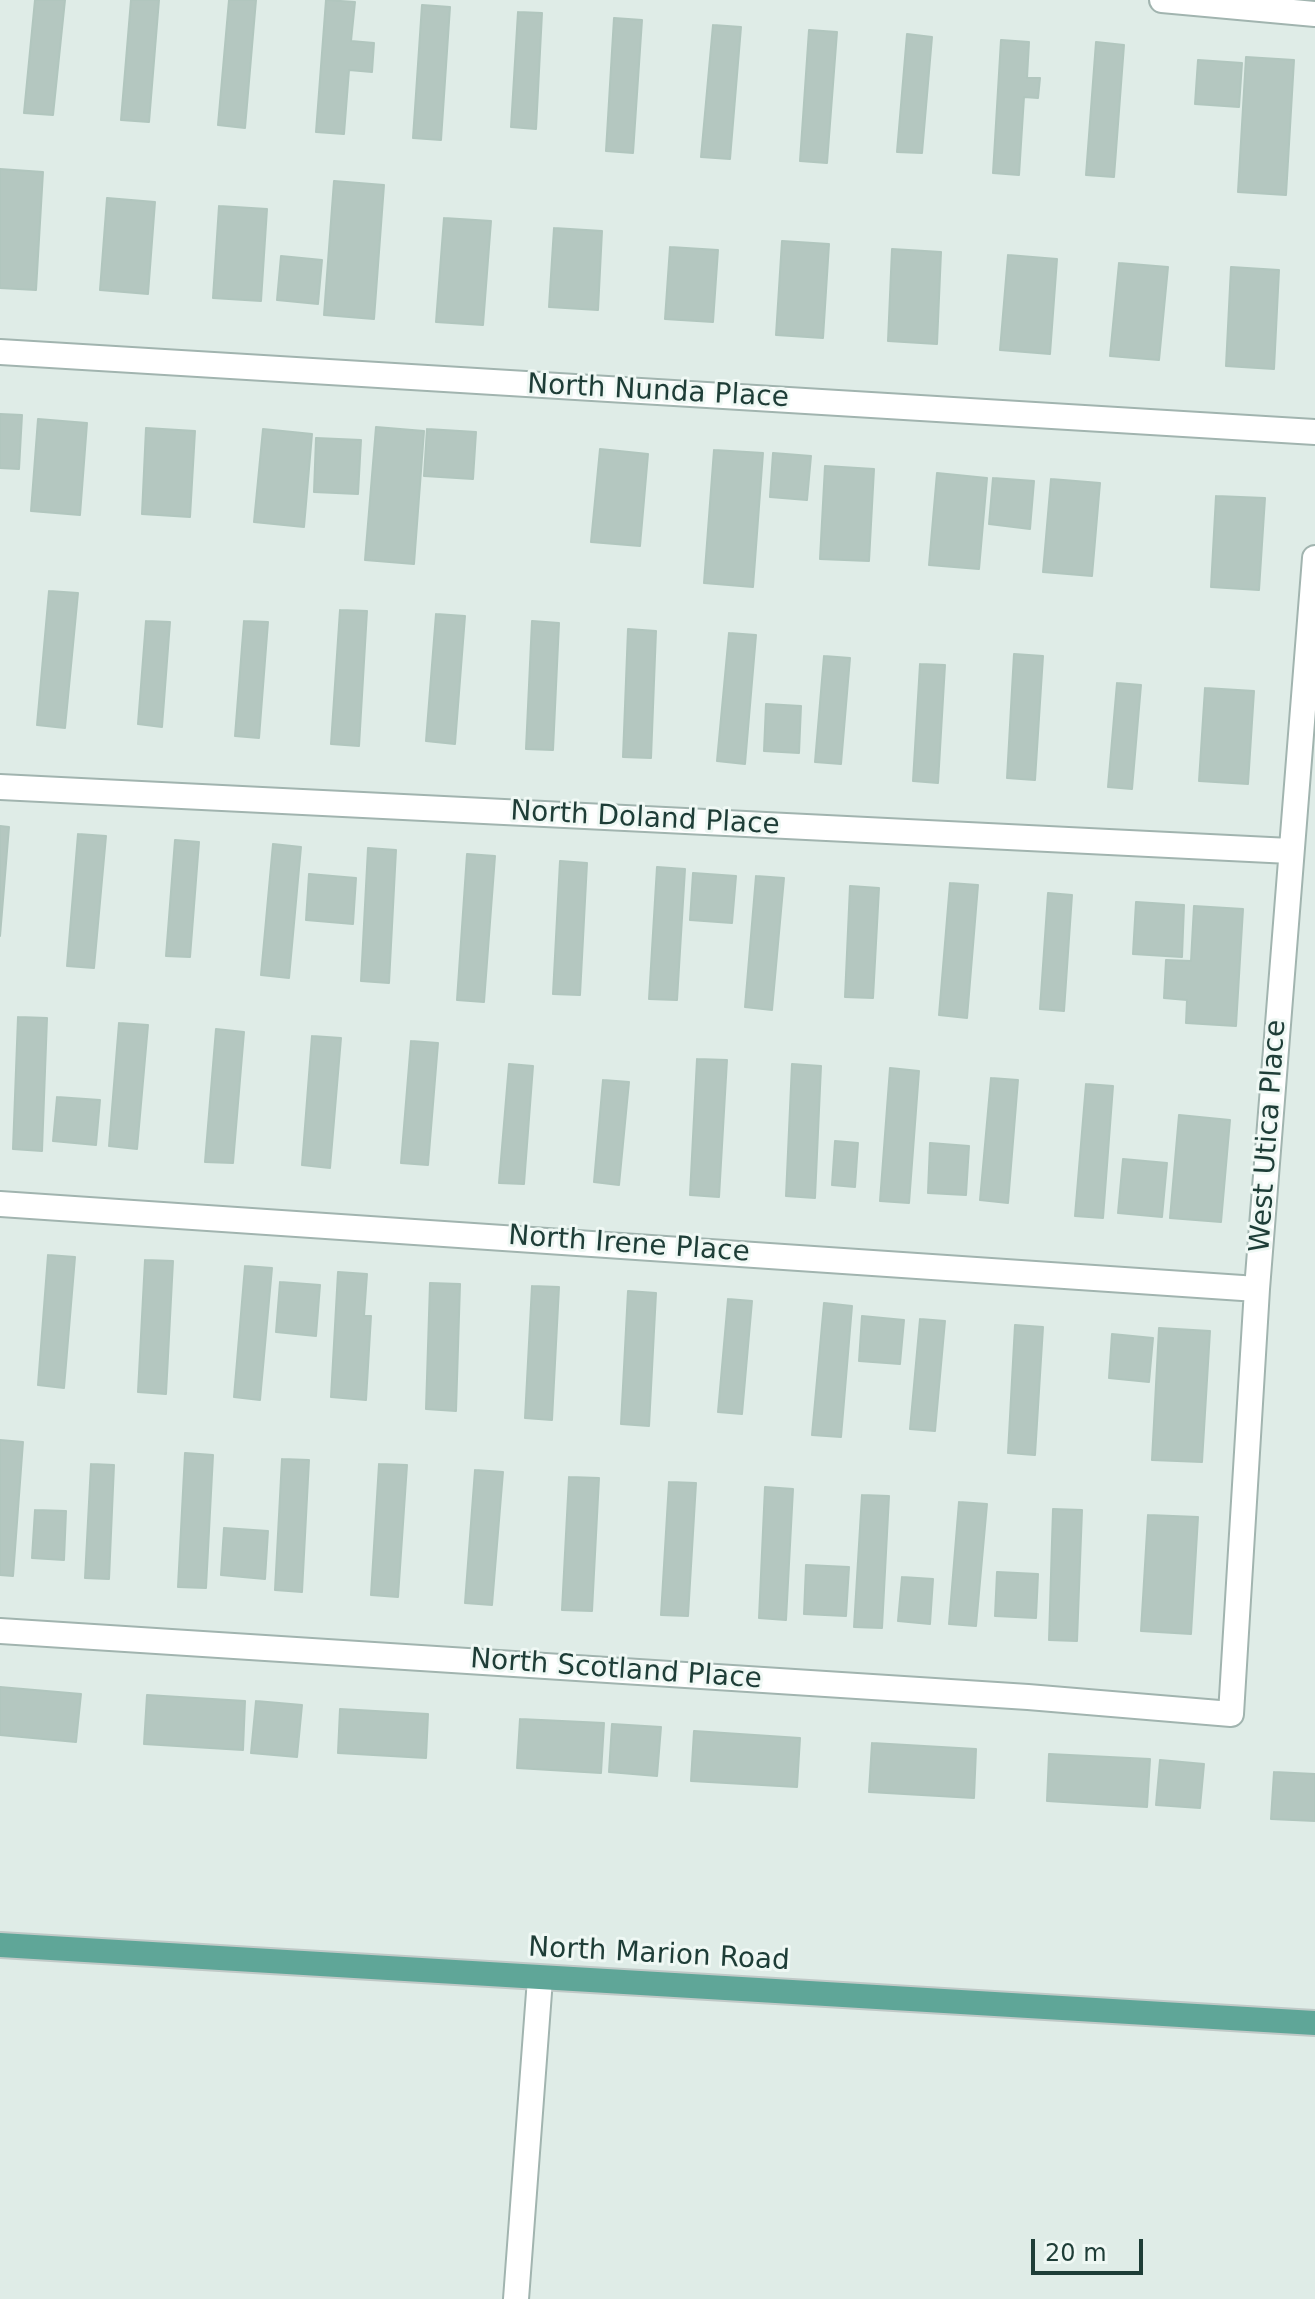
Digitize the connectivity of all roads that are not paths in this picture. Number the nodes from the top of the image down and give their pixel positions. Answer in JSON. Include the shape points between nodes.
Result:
{"nodes":[{"id":1,"x":1162,"y":0,"type":"edge"},
{"id":2,"x":1315,"y":14,"type":"edge"},
{"id":3,"x":0,"y":352,"type":"edge"},
{"id":4,"x":1315,"y":432,"type":"edge"},
{"id":5,"x":1315,"y":558,"type":"edge"},
{"id":6,"x":0,"y":787,"type":"edge"},
{"id":7,"x":1290,"y":851,"type":"junction"},
{"id":8,"x":0,"y":1204,"type":"edge"},
{"id":9,"x":1257,"y":1289,"type":"junction"},
{"id":10,"x":0,"y":1631,"type":"edge"},
{"id":11,"x":1231,"y":1714,"type":"joint"},
{"id":12,"x":0,"y":1945,"type":"edge"},
{"id":13,"x":540,"y":1979,"type":"junction"},
{"id":14,"x":1315,"y":2023,"type":"edge"},
{"id":15,"x":516,"y":2299,"type":"edge"}],
"edges":[{"from":1,"to":2,"type":"street"},
{"from":3,"to":4,"type":"street","name":"North Nunda Place"},
{"from":5,"to":7,"type":"street","name":"West Utica Place"},
{"from":6,"to":7,"type":"street","name":"North Doland Place"},
{"from":7,"to":9,"type":"street","name":"West Utica Place"},
{"from":8,"to":9,"type":"street","name":"North Irene Place"},
{"from":9,"to":11,"type":"street","name":"West Utica Place"},
{"from":10,"to":11,"type":"street","name":"North Scotland Place"},
{"from":12,"to":13,"type":"main road","name":"North Marion Road"},
{"from":13,"to":14,"type":"main road","name":"North Marion Road"},
{"from":13,"to":15,"type":"street"}]}
